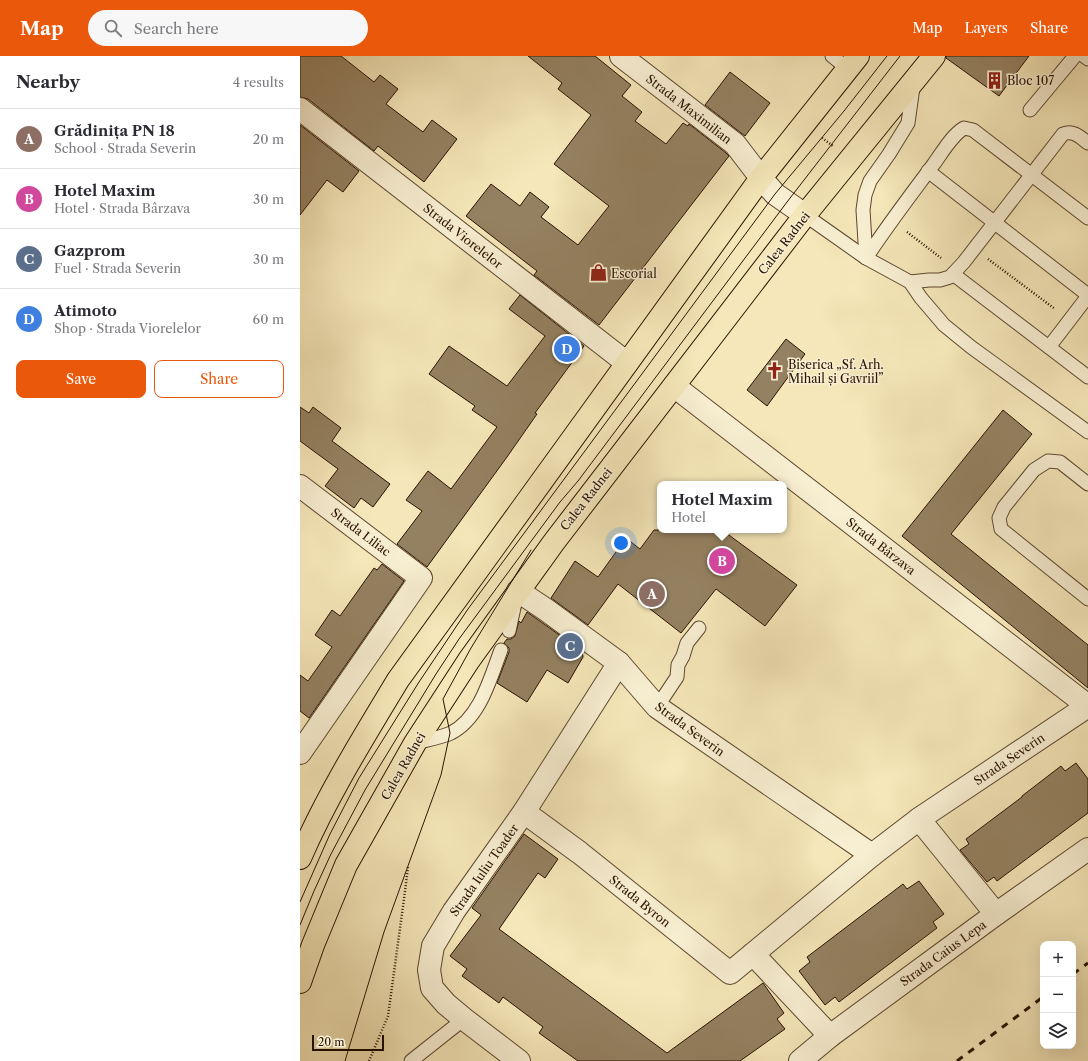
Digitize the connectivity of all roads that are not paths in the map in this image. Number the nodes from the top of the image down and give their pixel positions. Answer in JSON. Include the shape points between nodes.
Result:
{"nodes":[{"id":1,"x":621,"y":56,"type":"edge"},
{"id":2,"x":934,"y":56,"type":"edge"},
{"id":3,"x":1075,"y":56,"type":"edge"},
{"id":4,"x":1084,"y":56,"type":"edge"},
{"id":5,"x":1088,"y":59,"type":"edge"},
{"id":6,"x":846,"y":60,"type":"edge"},
{"id":7,"x":913,"y":83,"type":"junction"},
{"id":8,"x":300,"y":110,"type":"edge"},
{"id":9,"x":1030,"y":110,"type":"dead end"},
{"id":10,"x":1088,"y":143,"type":"edge"},
{"id":11,"x":928,"y":171,"type":"junction"},
{"id":12,"x":1032,"y":175,"type":"junction"},
{"id":13,"x":761,"y":178,"type":"junction"},
{"id":14,"x":805,"y":216,"type":"junction"},
{"id":15,"x":1088,"y":218,"type":"edge"},
{"id":16,"x":994,"y":222,"type":"junction"},
{"id":17,"x":866,"y":258,"type":"junction"},
{"id":18,"x":953,"y":274,"type":"junction"},
{"id":19,"x":910,"y":282,"type":"junction"},
{"id":20,"x":1088,"y":295,"type":"edge"},
{"id":21,"x":1049,"y":347,"type":"junction"},
{"id":22,"x":626,"y":363,"type":"junction"},
{"id":23,"x":1088,"y":377,"type":"edge"},
{"id":24,"x":674,"y":386,"type":"junction"},
{"id":25,"x":1088,"y":432,"type":"edge"},
{"id":26,"x":1088,"y":484,"type":"edge"},
{"id":27,"x":300,"y":486,"type":"edge"},
{"id":28,"x":518,"y":591,"type":"junction"},
{"id":29,"x":1088,"y":599,"type":"edge"},
{"id":30,"x":699,"y":628,"type":"dead end"},
{"id":31,"x":509,"y":631,"type":"dead end"},
{"id":32,"x":501,"y":650,"type":"dead end"},
{"id":33,"x":619,"y":663,"type":"junction"},
{"id":34,"x":1088,"y":706,"type":"edge"},
{"id":35,"x":657,"y":707,"type":"junction"},
{"id":36,"x":415,"y":743,"type":"junction"},
{"id":37,"x":300,"y":753,"type":"edge"},
{"id":38,"x":524,"y":812,"type":"junction"},
{"id":39,"x":919,"y":819,"type":"junction"},
{"id":40,"x":1088,"y":849,"type":"edge"},
{"id":41,"x":872,"y":855,"type":"junction"},
{"id":42,"x":300,"y":858,"type":"edge"},
{"id":43,"x":996,"y":914,"type":"junction"},
{"id":44,"x":756,"y":958,"type":"junction"},
{"id":45,"x":300,"y":982,"type":"edge"},
{"id":46,"x":464,"y":1019,"type":"junction"},
{"id":47,"x":830,"y":1036,"type":"junction"},
{"id":48,"x":411,"y":1061,"type":"edge"},
{"id":49,"x":519,"y":1061,"type":"edge"},
{"id":50,"x":800,"y":1061,"type":"edge"}],
"edges":[{"from":1,"to":13,"type":"street","name":"Strada Maximilian","via":[[735,144]]},
{"from":2,"to":7,"type":"main road","name":"Calea Radnei"},
{"from":3,"to":9,"type":"lane"},
{"from":4,"to":5,"type":"lane"},
{"from":6,"to":13,"type":"main road"},
{"from":7,"to":14,"type":"main road","name":"Calea Radnei"},
{"from":7,"to":17,"type":"lane","via":[[908,122],[870,181],[866,194],[863,210]]},
{"from":8,"to":22,"type":"street","name":"Strada Viorelelor"},
{"from":10,"to":12,"type":"lane","via":[[1074,133],[1063,134]]},
{"from":11,"to":12,"type":"lane","via":[[957,132],[964,128],[973,130]]},
{"from":11,"to":16,"type":"lane"},
{"from":11,"to":17,"type":"lane"},
{"from":12,"to":15,"type":"lane"},
{"from":12,"to":16,"type":"lane"},
{"from":13,"to":14,"type":"street","name":"Strada Maximilian","via":[[775,194]]},
{"from":13,"to":22,"type":"main road"},
{"from":14,"to":17,"type":"lane"},
{"from":14,"to":24,"type":"main road","name":"Calea Radnei"},
{"from":16,"to":18,"type":"lane"},
{"from":16,"to":20,"type":"lane"},
{"from":17,"to":19,"type":"lane"},
{"from":18,"to":19,"type":"lane","via":[[940,280]]},
{"from":18,"to":21,"type":"lane"},
{"from":19,"to":25,"type":"lane","via":[[944,325]]},
{"from":20,"to":21,"type":"lane"},
{"from":21,"to":23,"type":"lane"},
{"from":22,"to":42,"type":"main road","via":[[398,680],[346,767]]},
{"from":24,"to":28,"type":"main road","name":"Calea Radnei"},
{"from":24,"to":34,"type":"street","name":"Strada Bârzava"},
{"from":26,"to":29,"type":"lane","via":[[1060,462],[1048,461],[1034,470],[1004,507],[999,518],[1001,529]]},
{"from":27,"to":37,"type":"street","name":"Strada Liliac","via":[[421,578]]},
{"from":28,"to":31,"type":"lane"},
{"from":28,"to":33,"type":"street","name":"Strada Severin"},
{"from":28,"to":36,"type":"main road","name":"Calea Radnei"},
{"from":30,"to":35,"type":"lane","via":[[687,643],[678,665],[677,678]]},
{"from":32,"to":36,"type":"lane","via":[[486,690],[472,714],[462,725],[450,733]]},
{"from":33,"to":35,"type":"street","name":"Strada Severin"},
{"from":33,"to":38,"type":"street","name":"Strada Iuliu Toader"},
{"from":34,"to":39,"type":"street","name":"Strada Severin"},
{"from":35,"to":41,"type":"street","name":"Strada Severin"},
{"from":36,"to":45,"type":"main road","name":"Calea Radnei","via":[[346,865]]},
{"from":38,"to":44,"type":"street","name":"Strada Byron","via":[[580,853],[730,973]]},
{"from":38,"to":46,"type":"street","name":"Strada Iuliu Toader","via":[[454,911],[433,946],[428,970],[432,988]]},
{"from":39,"to":41,"type":"street","name":"Strada Severin"},
{"from":39,"to":43,"type":"street"},
{"from":40,"to":43,"type":"street","name":"Strada Caius Lepa"},
{"from":41,"to":44,"type":"street","name":"Strada Severin"},
{"from":43,"to":47,"type":"street","name":"Strada Caius Lepa"},
{"from":44,"to":47,"type":"street"},
{"from":46,"to":48,"type":"lane"},
{"from":46,"to":49,"type":"street","name":"Strada Iuliu Toader"},
{"from":47,"to":50,"type":"street","name":"Strada Caius Lepa"}]}
